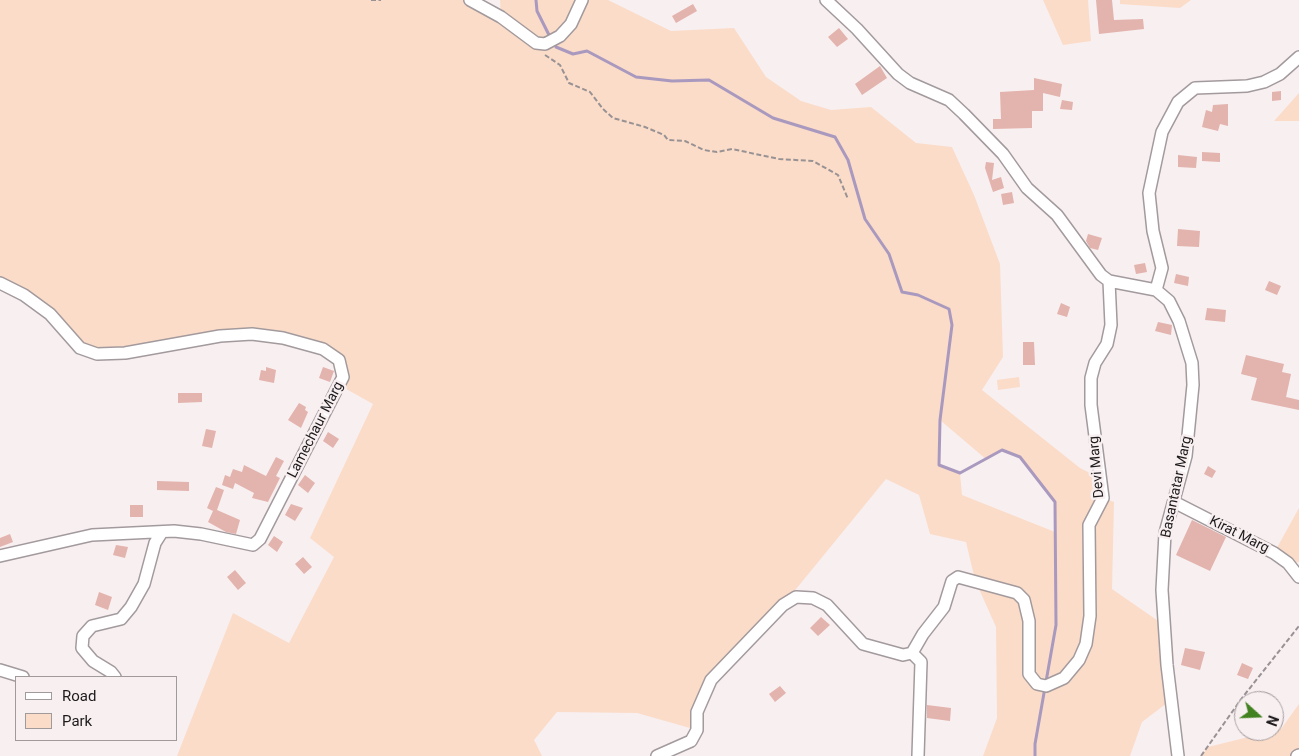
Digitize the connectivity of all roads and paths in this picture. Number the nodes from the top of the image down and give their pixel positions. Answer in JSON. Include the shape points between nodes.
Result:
{"nodes":[{"id":1,"x":371,"y":0,"type":"edge"},
{"id":2,"x":381,"y":0,"type":"edge"},
{"id":3,"x":470,"y":0,"type":"edge"},
{"id":4,"x":582,"y":0,"type":"edge"},
{"id":5,"x":826,"y":0,"type":"edge"},
{"id":6,"x":541,"y":43,"type":"junction"},
{"id":7,"x":1299,"y":58,"type":"edge"},
{"id":8,"x":848,"y":199,"type":"dead end"},
{"id":9,"x":1109,"y":281,"type":"junction"},
{"id":10,"x":0,"y":283,"type":"edge"},
{"id":11,"x":1156,"y":290,"type":"junction"},
{"id":12,"x":1174,"y":502,"type":"junction"},
{"id":13,"x":162,"y":532,"type":"junction"},
{"id":14,"x":0,"y":556,"type":"edge"},
{"id":15,"x":1293,"y":563,"type":"edge"},
{"id":16,"x":1299,"y":577,"type":"edge"},
{"id":17,"x":1299,"y":626,"type":"edge"},
{"id":18,"x":912,"y":653,"type":"junction"},
{"id":19,"x":0,"y":670,"type":"edge"},
{"id":20,"x":20,"y":676,"type":"edge"},
{"id":21,"x":114,"y":676,"type":"edge"},
{"id":22,"x":657,"y":756,"type":"edge"},
{"id":23,"x":918,"y":756,"type":"edge"},
{"id":24,"x":1178,"y":756,"type":"edge"},
{"id":25,"x":1201,"y":756,"type":"edge"}],
"edges":[{"from":1,"to":2,"type":"path"},
{"from":3,"to":6,"type":"street"},
{"from":4,"to":6,"type":"street","via":[[571,24],[560,36]]},
{"from":5,"to":9,"type":"street","via":[[910,83],[949,100],[964,114],[1003,154],[1027,188],[1057,215],[1090,261]]},
{"from":6,"to":8,"type":"path","via":[[546,58],[560,65],[569,84],[590,92],[613,118],[645,127],[668,140],[685,141],[704,150],[732,150],[779,159],[813,160],[838,175]]},
{"from":7,"to":11,"type":"street","via":[[1264,82],[1196,88],[1178,102],[1162,132],[1149,193],[1153,231],[1162,268]]},
{"from":9,"to":11,"type":"street"},
{"from":9,"to":18,"type":"street","name":"Devi Marg","via":[[1111,325],[1107,344],[1095,363],[1091,378],[1091,405],[1103,498],[1090,524],[1090,616],[1086,644],[1079,660],[1064,678],[1046,686],[1037,684],[1029,674],[1029,621],[1024,600],[1017,593],[958,577],[952,581],[944,607]]},
{"from":10,"to":13,"type":"street","name":"Lamechaur Marg","via":[[50,314],[80,348],[97,354],[125,353],[220,336],[252,334],[323,349],[339,360],[343,377],[340,385],[260,539],[248,545],[183,531]]},
{"from":11,"to":12,"type":"street","name":"Basantatar Marg","via":[[1169,302],[1179,321],[1192,363],[1186,456]]},
{"from":12,"to":15,"type":"street","name":"Kirat Marg"},
{"from":12,"to":24,"type":"street","name":"Basantatar Marg","via":[[1166,533],[1162,590]]},
{"from":13,"to":14,"type":"street","name":"Lamechaur Marg","via":[[92,536]]},
{"from":13,"to":21,"type":"street","via":[[155,543],[144,584],[131,607],[121,619],[92,626],[83,636],[82,648],[92,661]]},
{"from":15,"to":16,"type":"street","name":"Kirat Marg"},
{"from":17,"to":25,"type":"path"},
{"from":18,"to":22,"type":"street","via":[[903,655],[863,644],[827,605],[813,598],[796,597],[783,605],[711,680],[697,712],[697,730],[691,741]]},
{"from":18,"to":23,"type":"street","via":[[921,662]]},
{"from":19,"to":20,"type":"street"}]}
